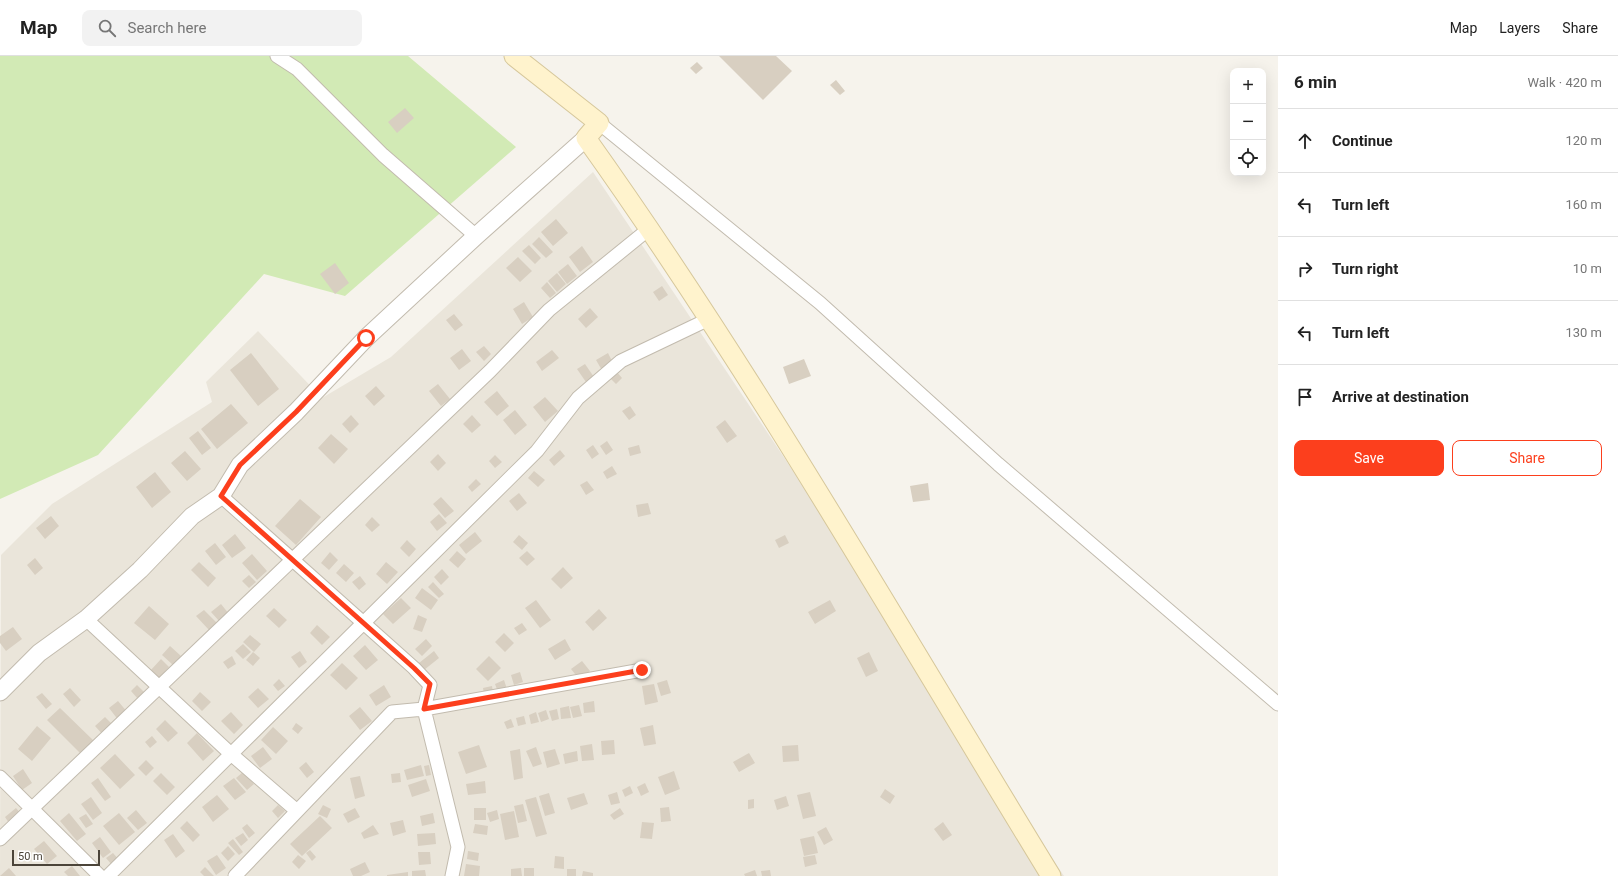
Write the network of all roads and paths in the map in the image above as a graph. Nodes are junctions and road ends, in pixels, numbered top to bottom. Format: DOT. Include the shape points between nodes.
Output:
graph roads {
  1 [pos="277,56"];
  2 [pos="514,56"];
  3 [pos="599,123"];
  4 [pos="586,138"];
  5 [pos="650,228"];
  6 [pos="476,236"];
  7 [pos="709,319"];
  8 [pos="221,496"];
  9 [pos="292,560"];
  10 [pos="86,619"];
  11 [pos="364,623"];
  12 [pos="642,670"];
  13 [pos="159,687"];
  14 [pos="0,692"];
  15 [pos="1278,704"];
  16 [pos="424,709"];
  17 [pos="231,754"];
  18 [pos="0,777"];
  19 [pos="33,807"];
  20 [pos="297,811"];
  21 [pos="0,839"];
  22 [pos="100,876"];
  23 [pos="108,876"];
  24 [pos="235,876"];
  25 [pos="452,876"];
  26 [pos="1051,876"];
  1 -- 6 [label="street" via="297,70 383,154"];
  2 -- 3 [label="main road"];
  3 -- 4 [label="main road"];
  3 -- 15 [label="street" via="820,303 998,464"];
  4 -- 5 [label="main road"];
  4 -- 6 [label="street"];
  5 -- 7 [label="main road"];
  5 -- 9 [label="street" via="549,310 490,371"];
  6 -- 8 [label="street" via="366,338 296,412 240,465"];
  7 -- 11 [label="street" via="621,361 578,398 537,451"];
  7 -- 26 [label="main road" via="847,536"];
  8 -- 9 [label="street"];
  8 -- 10 [label="street" via="192,516 140,570"];
  9 -- 11 [label="street"];
  9 -- 13 [label="street"];
  10 -- 13 [label="street"];
  10 -- 14 [label="street" via="39,653"];
  11 -- 16 [label="street" via="430,684"];
  11 -- 17 [label="street"];
  12 -- 16 [label="street"];
  13 -- 17 [label="street"];
  13 -- 19 [label="street"];
  16 -- 20 [label="street" via="392,712"];
  16 -- 25 [label="street" via="458,847"];
  17 -- 20 [label="street"];
  17 -- 23 [label="street"];
  18 -- 19 [label="street"];
  19 -- 21 [label="street"];
  19 -- 22 [label="street"];
  20 -- 24 [label="street"];
}
